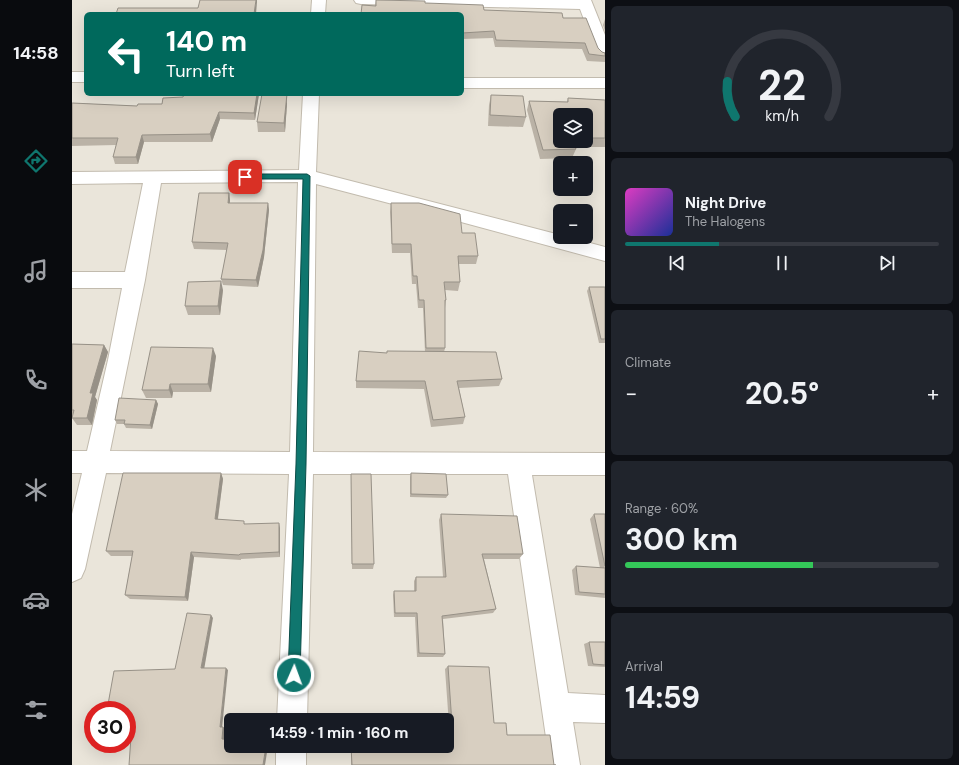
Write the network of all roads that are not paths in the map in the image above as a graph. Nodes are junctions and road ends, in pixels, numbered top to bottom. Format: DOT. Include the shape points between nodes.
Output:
graph roads {
  1 [pos="319,0"];
  2 [pos="361,0"];
  3 [pos="585,2"];
  4 [pos="318,12"];
  5 [pos="605,54"];
  6 [pos="72,77"];
  7 [pos="84,78"];
  8 [pos="464,83"];
  9 [pos="605,83"];
  10 [pos="311,96"];
  11 [pos="307,176"];
  12 [pos="153,177"];
  13 [pos="72,178"];
  14 [pos="605,254"];
  15 [pos="72,280"];
  16 [pos="135,280"];
  17 [pos="72,462"];
  18 [pos="96,463"];
  19 [pos="301,464"];
  20 [pos="518,464"];
  21 [pos="605,464"];
  22 [pos="72,569"];
  23 [pos="556,708"];
  24 [pos="605,709"];
  25 [pos="292,713"];
  26 [pos="292,753"];
  27 [pos="291,765"];
  28 [pos="565,765"];
  1 -- 4 [label="street"];
  2 -- 3 [label="street"];
  3 -- 5 [label="street"];
  6 -- 7 [label="street"];
  8 -- 9 [label="street"];
  10 -- 11 [label="street"];
  11 -- 12 [label="street"];
  11 -- 14 [label="street"];
  11 -- 19 [label="street"];
  12 -- 13 [label="street"];
  12 -- 16 [label="street"];
  15 -- 16 [label="street"];
  16 -- 18 [label="street"];
  17 -- 18 [label="street"];
  18 -- 19 [label="street"];
  18 -- 22 [label="street"];
  19 -- 20 [label="street"];
  19 -- 25 [label="street"];
  20 -- 21 [label="street"];
  20 -- 23 [label="street"];
  23 -- 24 [label="street"];
  23 -- 28 [label="street"];
  26 -- 27 [label="street"];
}
